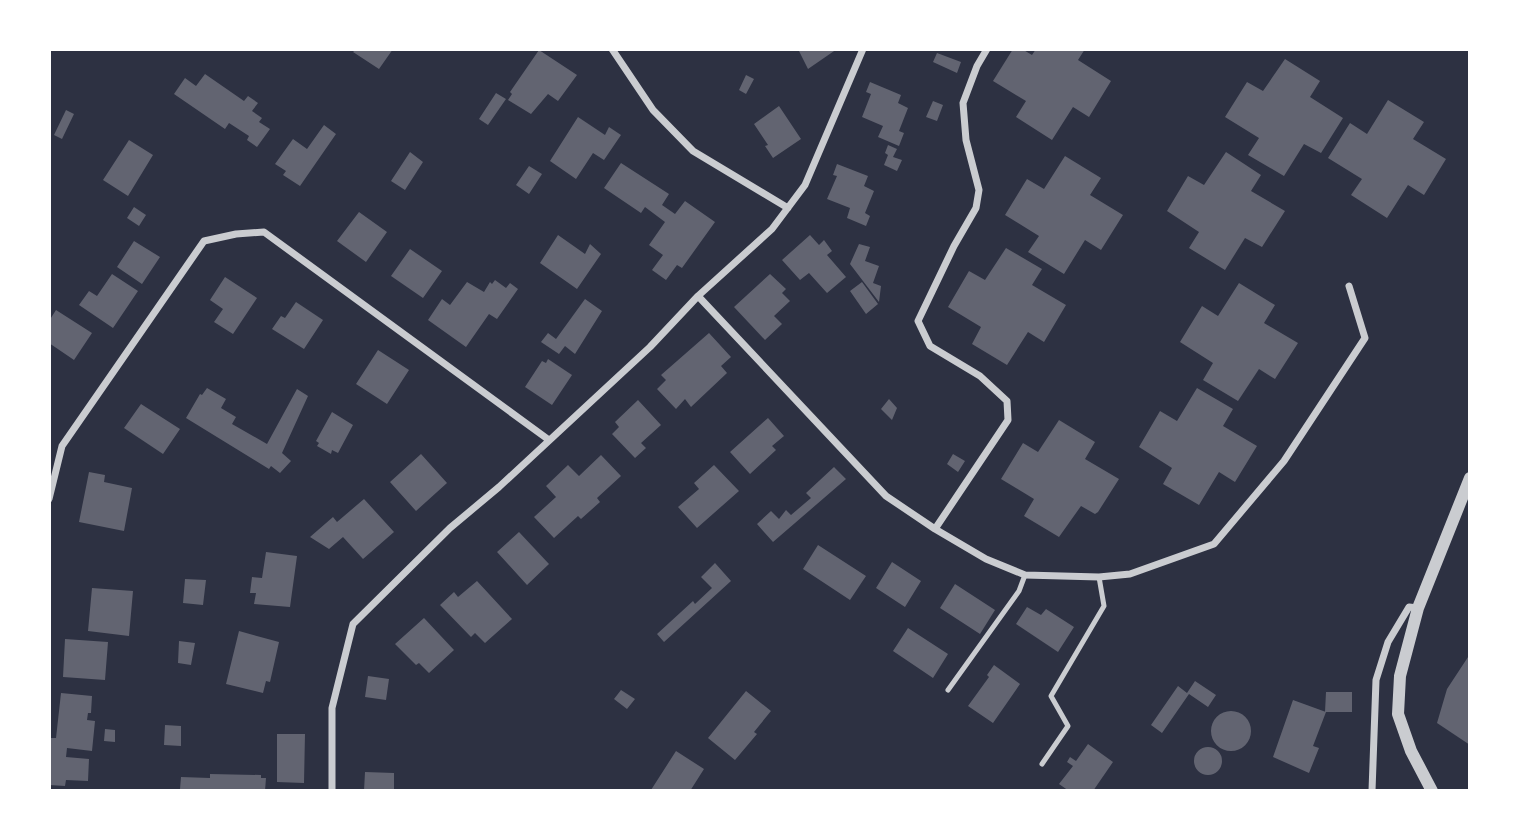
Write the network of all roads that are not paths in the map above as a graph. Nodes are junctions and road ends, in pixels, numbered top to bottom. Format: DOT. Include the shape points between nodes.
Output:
graph roads {
  1 [pos="612,49"];
  2 [pos="863,49"];
  3 [pos="987,49"];
  4 [pos="788,208"];
  5 [pos="1349,286"];
  6 [pos="698,296"];
  7 [pos="549,440"];
  8 [pos="1470,478"];
  9 [pos="49,499"];
  10 [pos="935,529"];
  11 [pos="1025,575"];
  12 [pos="1099,577"];
  13 [pos="1418,608"];
  14 [pos="948,690"];
  15 [pos="1042,764"];
  16 [pos="332,791"];
  17 [pos="1373,791"];
  18 [pos="1432,791"];
  1 -- 4 [label="street" via="653,110 692,151"];
  2 -- 4 [label="street" via="804,185"];
  3 -- 10 [label="street" via="963,103 966,140 979,190 975,208 918,320 930,346 980,376 1007,401 1008,420"];
  4 -- 6 [label="street" via="772,229"];
  5 -- 12 [label="street" via="1365,338 1284,461 1214,544 1130,574"];
  6 -- 7 [label="street"];
  6 -- 10 [label="street" via="886,496"];
  7 -- 9 [label="street" via="264,232 236,234 204,242 62,446"];
  7 -- 16 [label="street" via="450,528 353,624 332,708"];
  8 -- 13 [label="street"];
  10 -- 11 [label="street" via="986,559"];
  11 -- 12 [label="street"];
  11 -- 14 [label="lane" via="1019,591"];
  12 -- 15 [label="lane" via="1104,606 1051,696 1068,726"];
  13 -- 17 [label="street" via="1409,607 1394,631 1376,680"];
  13 -- 18 [label="street" via="1400,676 1398,714"];
}
